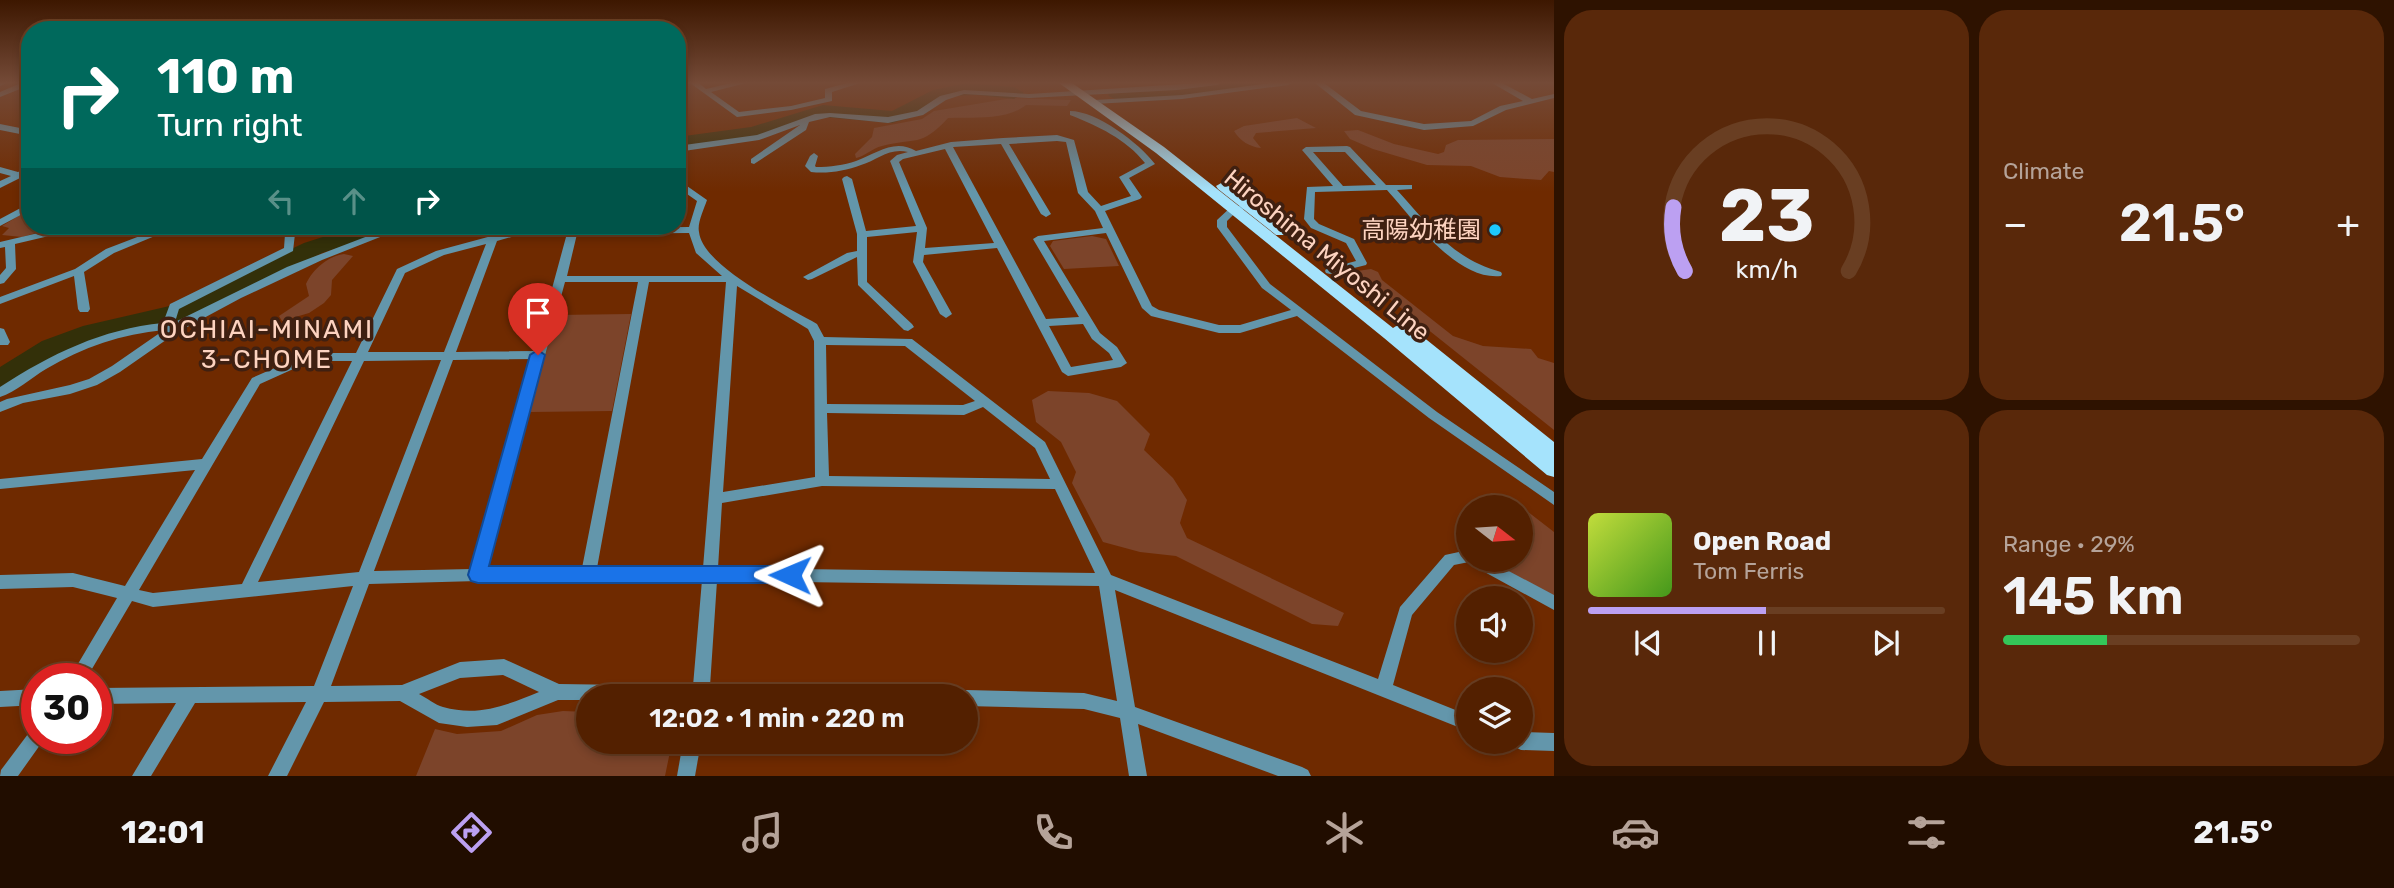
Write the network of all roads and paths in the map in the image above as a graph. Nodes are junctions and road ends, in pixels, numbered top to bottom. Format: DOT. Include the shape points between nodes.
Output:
graph roads {
  1 [pos="793,119"];
  2 [pos="800,119"];
  3 [pos="854,119"];
  4 [pos="892,119"];
  5 [pos="1090,119"];
  6 [pos="1122,119"];
  7 [pos="1123,119"];
  8 [pos="1387,119"];
  9 [pos="1481,119"];
  10 [pos="0,127"];
  11 [pos="21,131"];
  12 [pos="1003,142"];
  13 [pos="948,146"];
  14 [pos="686,148"];
  15 [pos="1160,150"];
  16 [pos="915,153"];
  17 [pos="1143,153"];
  18 [pos="814,156"];
  19 [pos="754,161"];
  20 [pos="0,170"];
  21 [pos="21,175"];
  22 [pos="21,178"];
  23 [pos="847,179"];
  24 [pos="0,186"];
  25 [pos="1409,187"];
  26 [pos="686,188"];
  27 [pos="1340,188"];
  28 [pos="1387,188"];
  29 [pos="1241,208"];
  30 [pos="1099,210"];
  31 [pos="21,211"];
  32 [pos="1046,215"];
  33 [pos="0,223"];
  34 [pos="922,228"];
  35 [pos="686,230"];
  36 [pos="693,230"];
  37 [pos="1109,230"];
  38 [pos="862,234"];
  39 [pos="42,235"];
  40 [pos="151,235"];
  41 [pos="290,235"];
  42 [pos="376,235"];
  43 [pos="504,235"];
  44 [pos="572,235"];
  45 [pos="493,238"];
  46 [pos="5,244"];
  47 [pos="1002,246"];
  48 [pos="919,252"];
  49 [pos="862,253"];
  50 [pos="79,271"];
  51 [pos="1330,271"];
  52 [pos="1497,274"];
  53 [pos="808,277"];
  54 [pos="561,279"];
  55 [pos="644,279"];
  56 [pos="732,279"];
  57 [pos="0,281"];
  58 [pos="0,300"];
  59 [pos="84,309"];
  60 [pos="1298,312"];
  61 [pos="946,314"];
  62 [pos="173,320"];
  63 [pos="1087,320"];
  64 [pos="1042,323"];
  65 [pos="908,327"];
  66 [pos="820,341"];
  67 [pos="538,355"];
  68 [pos="360,356"];
  69 [pos="449,356"];
  70 [pos="0,393"];
  71 [pos="983,402"];
  72 [pos="0,407"];
  73 [pos="822,408"];
  74 [pos="1554,452"];
  75 [pos="205,464"];
  76 [pos="1554,470"];
  77 [pos="822,481"];
  78 [pos="0,484"];
  79 [pos="1059,484"];
  80 [pos="716,499"];
  81 [pos="1554,499"];
  82 [pos="1456,558"];
  83 [pos="1497,572"];
  84 [pos="589,573"];
  85 [pos="711,573"];
  86 [pos="478,575"];
  87 [pos="363,578"];
  88 [pos="1107,580"];
  89 [pos="0,582"];
  90 [pos="247,590"];
  91 [pos="130,594"];
  92 [pos="1554,603"];
  93 [pos="87,663"];
  94 [pos="703,684"];
  95 [pos="1383,691"];
  96 [pos="558,692"];
  97 [pos="576,692"];
  98 [pos="320,693"];
  99 [pos="402,693"];
  100 [pos="112,696"];
  101 [pos="190,696"];
  102 [pos="21,698"];
  103 [pos="978,698"];
  104 [pos="0,699"];
  105 [pos="1127,712"];
  106 [pos="1456,718"];
  107 [pos="1533,741"];
  108 [pos="1554,742"];
  109 [pos="24,754"];
  110 [pos="690,754"];
  111 [pos="7,776"];
  112 [pos="141,776"];
  113 [pos="277,776"];
  114 [pos="686,776"];
  115 [pos="1138,776"];
  116 [pos="1303,776"];
  1 -- 14 [label="street" via="759,137"];
  2 -- 19 [label="street" via="803,128"];
  3 -- 4 [label="street"];
  5 -- 17 [label="street"];
  6 -- 15 [label="main road, Hiroshima Miyoshi Line"];
  7 -- 29 [label="main road, Hiroshima Miyoshi Line"];
  8 -- 9 [label="street" via="1424,127"];
  10 -- 11 [label="street"];
  12 -- 13 [label="street"];
  12 -- 30 [label="street" via="1070,140 1083,193"];
  12 -- 32 [label="street"];
  13 -- 16 [label="street"];
  13 -- 47 [label="street"];
  15 -- 17 [label="street"];
  15 -- 29 [label="main road, Hiroshima Miyoshi Line"];
  16 -- 18 [label="street" via="889,148 869,159 825,171 810,166"];
  16 -- 34 [label="street" via="894,161"];
  17 -- 30 [label="street" via="1150,164 1124,177 1137,197"];
  20 -- 21 [label="street"];
  22 -- 24 [label="street"];
  23 -- 38 [label="street"];
  25 -- 28 [label="street"];
  26 -- 36 [label="street" via="702,200"];
  27 -- 28 [label="street"];
  27 -- 28 [label="street" via="1306,150 1347,149"];
  27 -- 51 [label="street" via="1310,189 1309,219 1350,241 1362,263"];
  28 -- 52 [label="street" via="1450,254 1478,271"];
  29 -- 51 [label="main road, Hiroshima Miyoshi Line"];
  29 -- 60 [label="street" via="1222,220 1223,227 1266,286"];
  29 -- 76 [label="main road, Hiroshima Miyoshi Line"];
  30 -- 37 [label="street"];
  31 -- 33 [label="street"];
  34 -- 38 [label="street"];
  34 -- 48 [label="street"];
  35 -- 36 [label="street"];
  36 -- 56 [label="street" via="701,251"];
  37 -- 60 [label="street" via="1148,308 1155,313 1219,329 1240,329"];
  37 -- 63 [label="street" via="1038,239"];
  38 -- 49 [label="street"];
  39 -- 46 [label="street"];
  40 -- 50 [label="street" via="110,251"];
  41 -- 62 [label="street" via="289,249 174,307"];
  42 -- 62 [label="street"];
  43 -- 45 [label="street"];
  44 -- 54 [label="street"];
  45 -- 68 [label="street" via="440,253 401,271"];
  45 -- 69 [label="street"];
  46 -- 57 [label="street" via="11,269"];
  47 -- 48 [label="street"];
  47 -- 64 [label="street"];
  48 -- 61 [label="street" via="918,262"];
  49 -- 53 [label="street"];
  49 -- 65 [label="street" via="862,283"];
  50 -- 58 [label="street"];
  50 -- 59 [label="street"];
  51 -- 74 [label="main road, Hiroshima Miyoshi Line"];
  54 -- 55 [label="street"];
  54 -- 67 [label="street"];
  55 -- 56 [label="street"];
  55 -- 84 [label="street"];
  56 -- 66 [label="street" via="813,327"];
  56 -- 80 [label="street"];
  60 -- 81 [label="street" via="1433,415"];
  62 -- 70 [label="street" via="84,343"];
  62 -- 72 [label="street" via="96,381"];
  63 -- 64 [label="street"];
  63 -- 64 [label="street" via="1121,363 1068,372"];
  66 -- 71 [label="street" via="908,342"];
  66 -- 73 [label="street"];
  67 -- 69 [label="street"];
  67 -- 86 [label="street"];
  68 -- 69 [label="street"];
  68 -- 75 [label="street" via="309,357 256,381"];
  68 -- 90 [label="street"];
  69 -- 87 [label="street"];
  71 -- 73 [label="street" via="964,410"];
  71 -- 79 [label="street" via="1040,445"];
  73 -- 77 [label="street"];
  75 -- 78 [label="street"];
  75 -- 91 [label="street"];
  77 -- 79 [label="street"];
  77 -- 80 [label="street"];
  79 -- 88 [label="street"];
  80 -- 85 [label="street"];
  82 -- 95 [label="street" via="1450,559 1405,612"];
  83 -- 92 [label="street"];
  84 -- 85 [label="street"];
  84 -- 86 [label="street"];
  85 -- 88 [label="street"];
  85 -- 94 [label="street"];
  86 -- 87 [label="street"];
  87 -- 90 [label="street"];
  87 -- 98 [label="street"];
  88 -- 95 [label="street"];
  88 -- 105 [label="street"];
  89 -- 91 [label="street" via="73,580"];
  90 -- 91 [label="street" via="153,600"];
  91 -- 93 [label="street"];
  95 -- 106 [label="street"];
  96 -- 97 [label="street"];
  96 -- 99 [label="street" via="504,667 460,670"];
  96 -- 99 [label="street" via="497,717 467,719 439,715"];
  98 -- 99 [label="street"];
  98 -- 101 [label="street"];
  98 -- 113 [label="street"];
  100 -- 101 [label="street"];
  101 -- 112 [label="street"];
  102 -- 104 [label="street"];
  103 -- 105 [label="street" via="1084,701"];
  105 -- 115 [label="street"];
  105 -- 116 [label="street"];
  107 -- 108 [label="street"];
  109 -- 111 [label="street"];
  110 -- 114 [label="street"];
}
